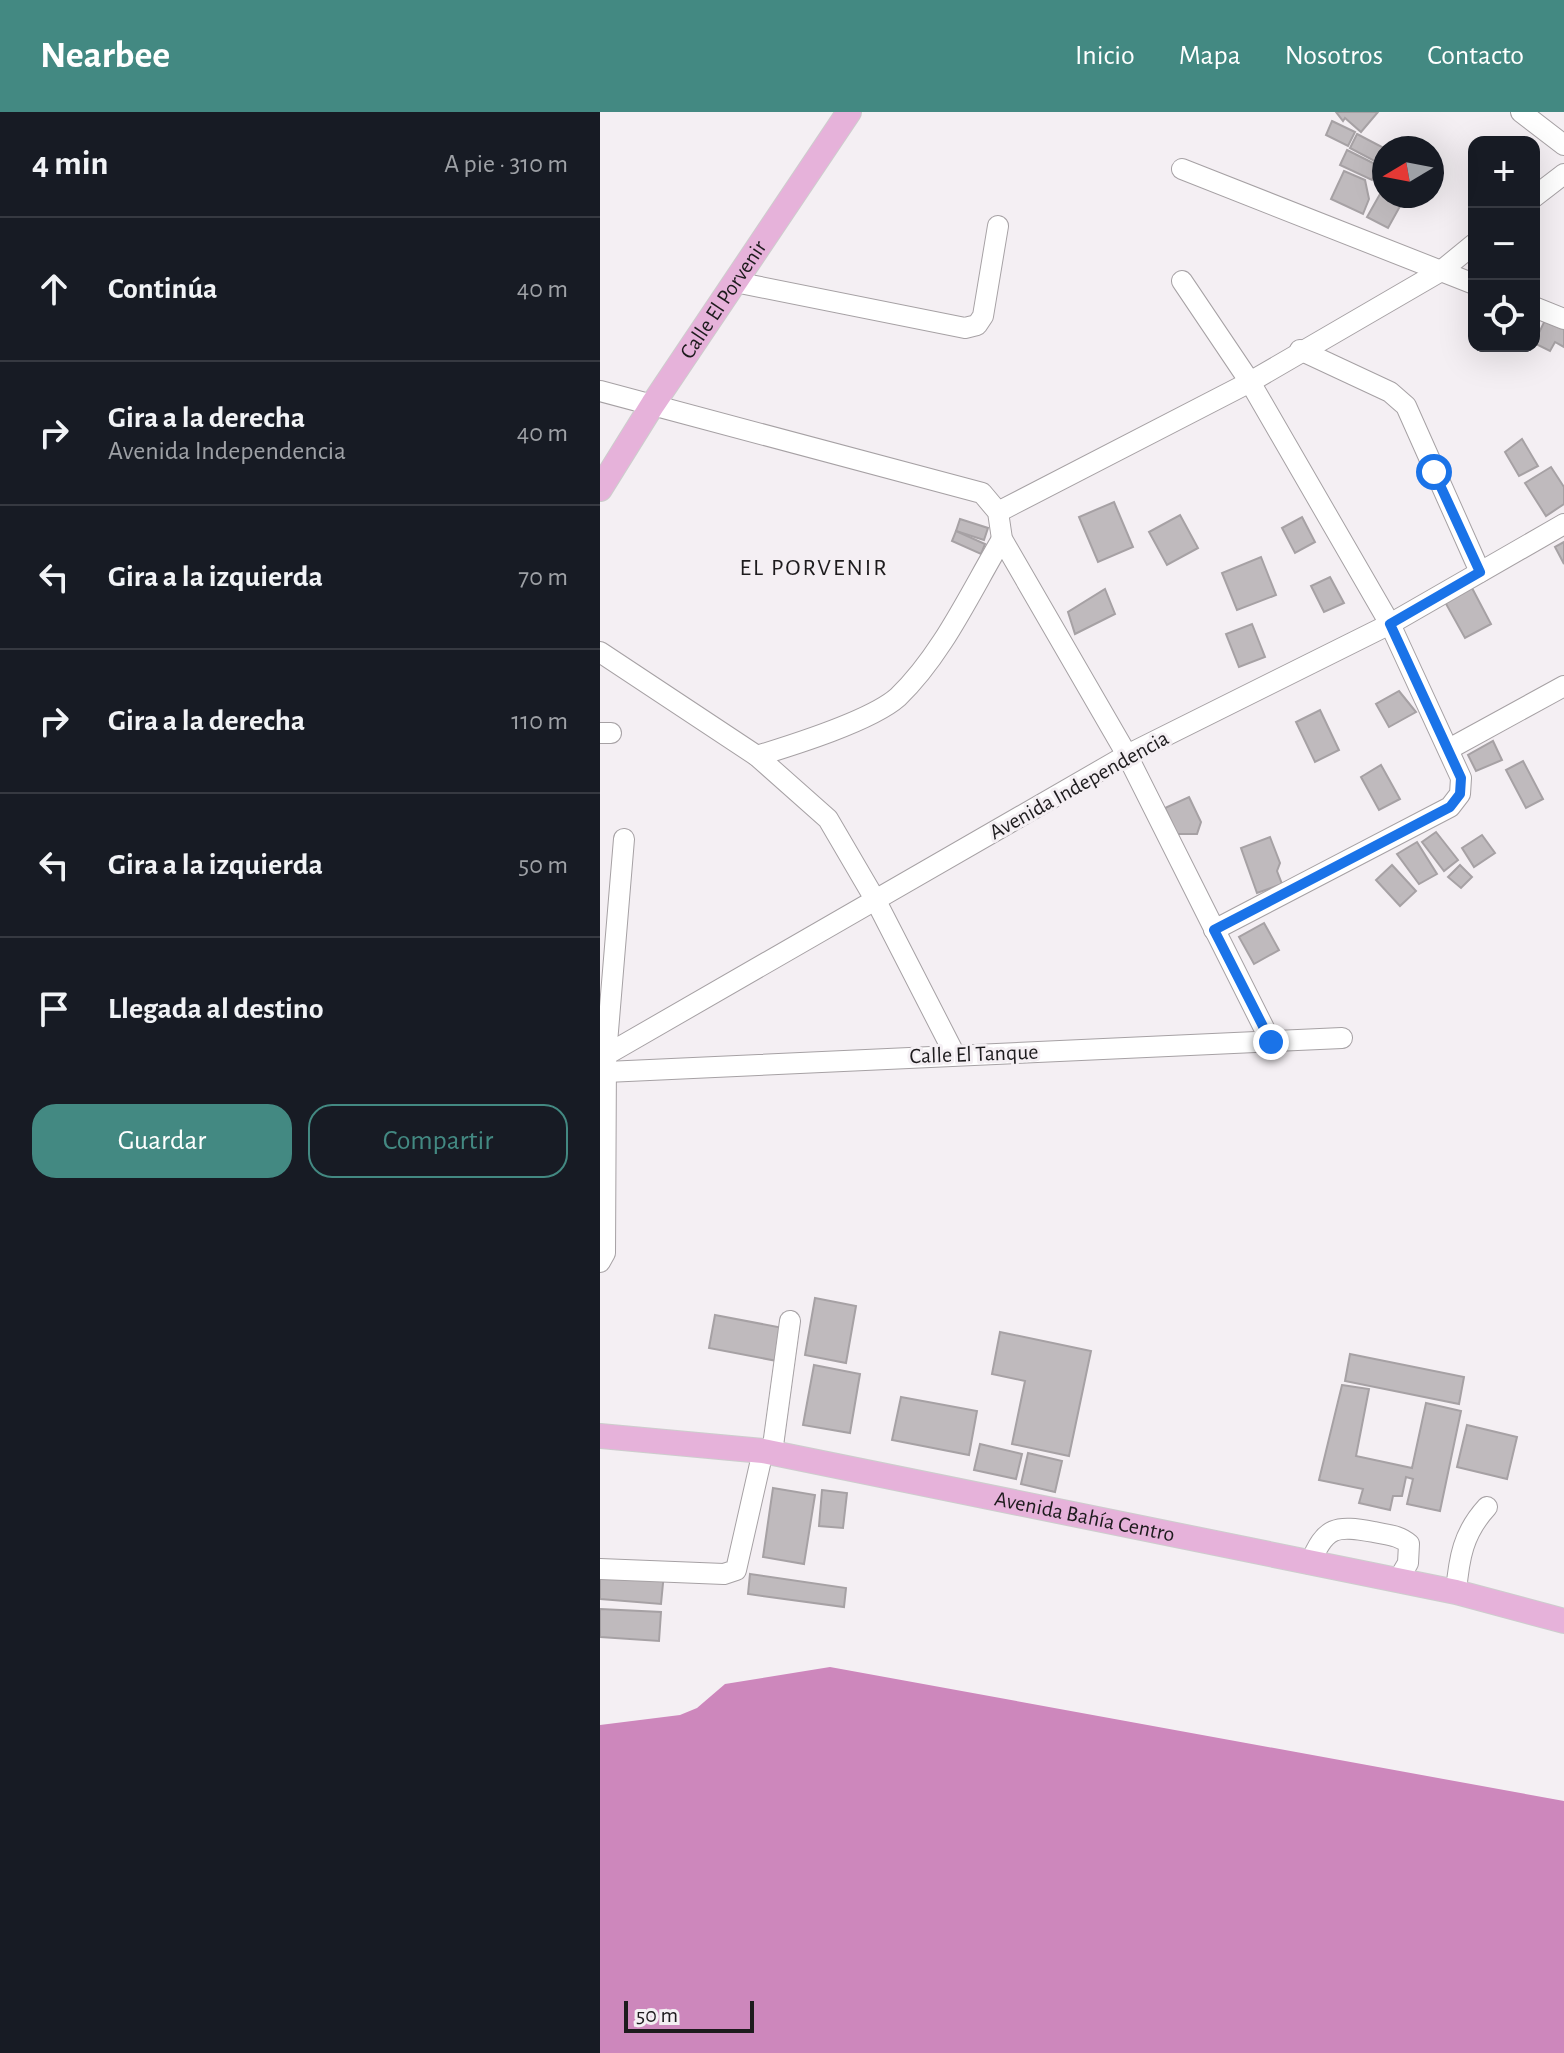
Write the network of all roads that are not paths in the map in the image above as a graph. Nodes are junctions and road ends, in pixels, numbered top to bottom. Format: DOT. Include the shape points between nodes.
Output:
graph roads {
  1 [pos="849,112"];
  2 [pos="1521,112"];
  3 [pos="1564,145"];
  4 [pos="1182,169"];
  5 [pos="1564,174"];
  6 [pos="1540,192"];
  7 [pos="998,226"];
  8 [pos="1468,249"];
  9 [pos="1441,271"];
  10 [pos="1182,281"];
  11 [pos="735,282"];
  12 [pos="1468,282"];
  13 [pos="1540,309"];
  14 [pos="1564,319"];
  15 [pos="1300,350"];
  16 [pos="1250,382"];
  17 [pos="600,391"];
  18 [pos="653,404"];
  19 [pos="600,489"];
  20 [pos="998,512"];
  21 [pos="1564,524"];
  22 [pos="1002,539"];
  23 [pos="1480,572"];
  24 [pos="1390,624"];
  25 [pos="600,652"];
  26 [pos="1564,686"];
  27 [pos="1449,749"];
  28 [pos="1127,755"];
  29 [pos="757,756"];
  30 [pos="624,839"];
  31 [pos="876,901"];
  32 [pos="609,918"];
  33 [pos="1214,930"];
  34 [pos="1342,1038"];
  35 [pos="1271,1042"];
  36 [pos="955,1055"];
  37 [pos="604,1061"];
  38 [pos="600,1262"];
  39 [pos="790,1321"];
  40 [pos="600,1436"];
  41 [pos="768,1452"];
  42 [pos="1487,1507"];
  43 [pos="1310,1564"];
  44 [pos="600,1569"];
  45 [pos="1398,1580"];
  46 [pos="1456,1592"];
  47 [pos="1564,1621"];
  1 -- 11 [label="main road, Calle El Porvenir"];
  2 -- 3 [label="street"];
  4 -- 9 [label="street"];
  5 -- 6 [label="street"];
  7 -- 11 [label="street" via="983,316 977,325 965,328"];
  8 -- 9 [label="street"];
  9 -- 12 [label="street"];
  9 -- 15 [label="street"];
  10 -- 16 [label="street"];
  11 -- 18 [label="main road, Calle El Porvenir"];
  13 -- 14 [label="street"];
  15 -- 16 [label="street"];
  15 -- 23 [label="street" via="1390,392 1406,406"];
  16 -- 20 [label="street"];
  16 -- 24 [label="street"];
  17 -- 18 [label="street"];
  18 -- 19 [label="main road, Calle El Porvenir"];
  18 -- 20 [label="street" via="953,483 982,493"];
  20 -- 22 [label="street"];
  21 -- 23 [label="street, Avenida Independencia"];
  22 -- 28 [label="street"];
  22 -- 29 [label="street" via="929,657 896,698 820,736"];
  23 -- 24 [label="street, Avenida Independencia"];
  24 -- 27 [label="street"];
  24 -- 28 [label="street, Avenida Independencia"];
  25 -- 29 [label="street"];
  26 -- 27 [label="street"];
  27 -- 33 [label="street" via="1461,778 1460,794 1450,807"];
  28 -- 31 [label="street, Avenida Independencia"];
  28 -- 33 [label="street"];
  29 -- 31 [label="street" via="828,819"];
  30 -- 32 [label="street"];
  31 -- 36 [label="street"];
  31 -- 37 [label="street, Avenida Independencia"];
  32 -- 37 [label="street"];
  33 -- 35 [label="street"];
  34 -- 35 [label="street, Calle El Tanque"];
  35 -- 36 [label="street, Calle El Tanque"];
  36 -- 37 [label="street, Calle El Tanque"];
  37 -- 38 [label="street" via="605,1253"];
  39 -- 41 [label="street"];
  40 -- 41 [label="main road, Avenida Bahía Centro"];
  41 -- 43 [label="main road, Avenida Bahía Centro"];
  41 -- 44 [label="street" via="736,1570 724,1574"];
  42 -- 46 [label="street" via="1463,1542"];
  43 -- 45 [label="main road, Avenida Bahía Centro"];
  43 -- 45 [label="street" via="1318,1544 1344,1526 1409,1544 1408,1563"];
  45 -- 46 [label="main road, Avenida Bahía Centro"];
  46 -- 47 [label="main road, Avenida Bahía Centro"];
}
